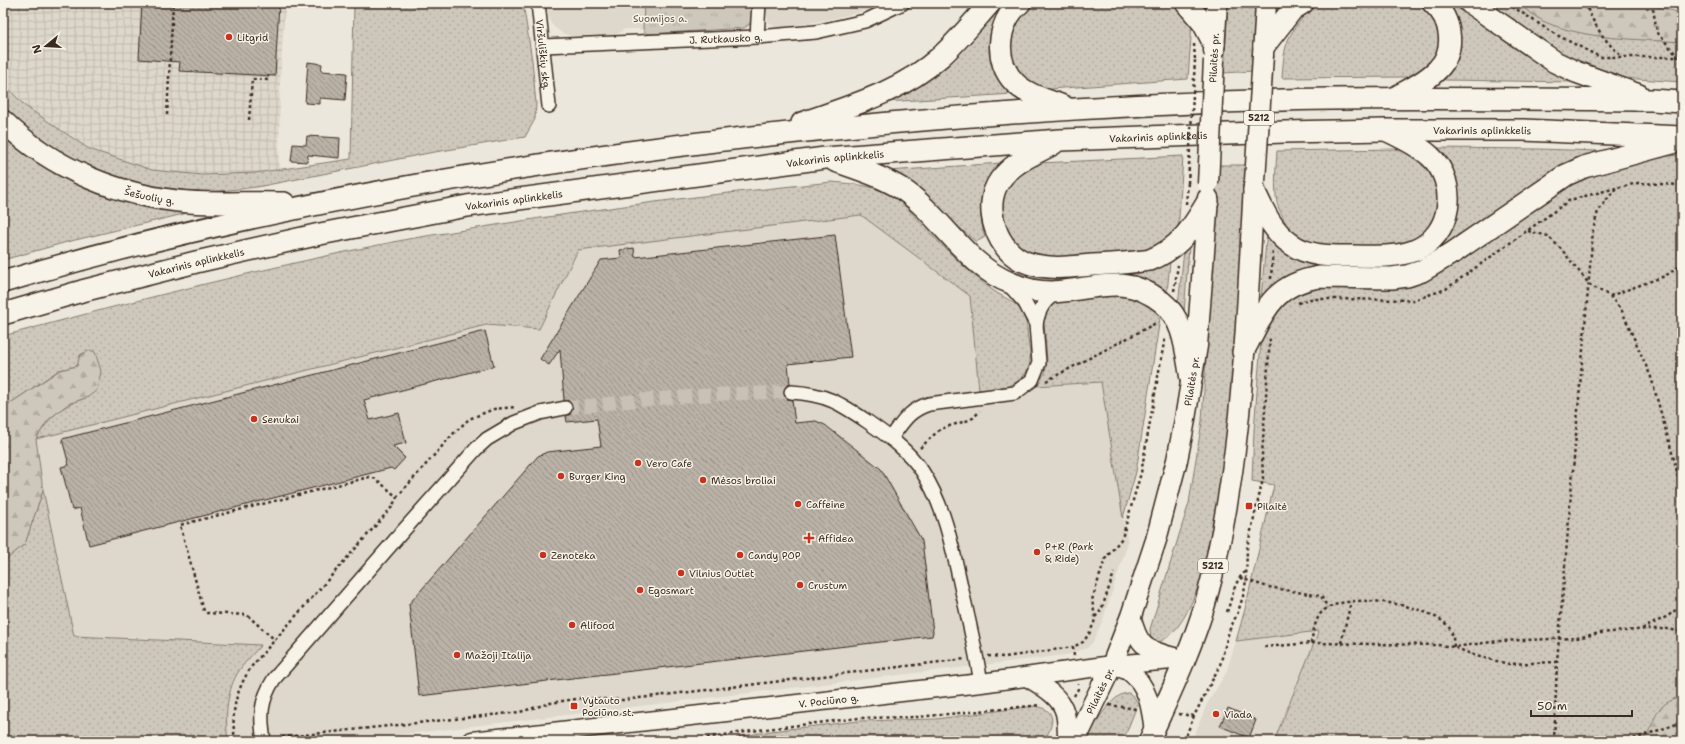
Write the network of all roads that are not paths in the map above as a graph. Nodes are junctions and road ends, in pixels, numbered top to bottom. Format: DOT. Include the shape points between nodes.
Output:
graph roads {
  1 [pos="538,3"];
  2 [pos="760,3"];
  3 [pos="903,3"];
  4 [pos="990,3"];
  5 [pos="1020,3"];
  6 [pos="1186,3"];
  7 [pos="1217,3"];
  8 [pos="1266,3"];
  9 [pos="1303,3"];
  10 [pos="1433,3"];
  11 [pos="1470,3"];
  12 [pos="757,37"];
  13 [pos="543,46"];
  14 [pos="1264,50"];
  15 [pos="1208,54"];
  16 [pos="1393,98"];
  17 [pos="1652,100"];
  18 [pos="1682,102"];
  19 [pos="549,106"];
  20 [pos="1071,109"];
  21 [pos="3,121"];
  22 [pos="1386,130"];
  23 [pos="776,133"];
  24 [pos="1682,137"];
  25 [pos="1060,140"];
  26 [pos="1682,140"];
  27 [pos="825,158"];
  28 [pos="1254,185"];
  29 [pos="1208,192"];
  30 [pos="316,203"];
  31 [pos="3,282"];
  32 [pos="1006,282"];
  33 [pos="1060,291"];
  34 [pos="3,314"];
  35 [pos="1036,324"];
  36 [pos="1243,352"];
  37 [pos="1191,379"];
  38 [pos="791,392"];
  39 [pos="565,408"];
  40 [pos="891,438"];
  41 [pos="1131,616"];
  42 [pos="1185,659"];
  43 [pos="1112,665"];
  44 [pos="1027,677"];
  45 [pos="981,683"];
  46 [pos="1157,712"];
  47 [pos="1152,736"];
  48 [pos="263,740"];
  49 [pos="472,741"];
  50 [pos="1067,741"];
  51 [pos="1075,741"];
  1 -- 13 [label="street, Viršuliškių skg."];
  2 -- 12 [label="street"];
  3 -- 12 [label="street, J. Rutkausko g." via="865,21 843,27"];
  4 -- 23 [label="highway" via="940,57 915,76 873,97"];
  5 -- 20 [label="highway" via="1009,16 1000,42 1006,69 1015,82 1028,92"];
  6 -- 15 [label="highway" via="1203,24"];
  7 -- 15 [label="main road, Pilaitės pr."];
  8 -- 14 [label="main road, 5212"];
  9 -- 14 [label="highway" via="1292,10"];
  10 -- 16 [label="highway" via="1442,13 1450,36 1445,58 1439,69 1430,77"];
  11 -- 17 [label="highway" via="1555,62"];
  12 -- 13 [label="street, J. Rutkausko g."];
  13 -- 19 [label="street, Viršuliškių skg."];
  14 -- 28 [label="main road, 5212, bridge"];
  15 -- 29 [label="main road, Pilaitės pr., bridge"];
  16 -- 17 [label="highway"];
  16 -- 20 [label="highway"];
  17 -- 18 [label="highway"];
  20 -- 23 [label="highway" via="922,119"];
  21 -- 30 [label="highway, Šešuolių g." via="36,150 62,166 127,190 190,202"];
  22 -- 24 [label="highway, Vakarinis aplinkkelis" via="1523,130"];
  22 -- 25 [label="highway, Vakarinis aplinkkelis"];
  22 -- 28 [label="highway" via="1430,156 1443,173 1448,185 1449,199 1444,223 1436,235 1415,251 1389,256 1336,256 1304,251 1281,236 1268,218"];
  23 -- 30 [label="highway" via="553,162"];
  25 -- 27 [label="highway, Vakarinis aplinkkelis"];
  25 -- 29 [label="highway" via="1020,161 1000,180 992,197 992,214 997,232 1013,255 1027,263 1060,267 1136,262 1163,255 1182,241 1197,220"];
  26 -- 36 [label="highway" via="1584,167 1566,175 1422,271 1392,278 1319,277 1293,284 1272,300"];
  27 -- 32 [label="highway" via="875,174 902,190 928,212 971,256"];
  27 -- 34 [label="highway, Vakarinis aplinkkelis" via="452,209 320,234 196,262"];
  28 -- 36 [label="main road, 5212"];
  29 -- 37 [label="main road, Pilaitės pr." via="1200,319"];
  30 -- 31 [label="highway" via="150,242"];
  32 -- 33 [label="highway" via="1036,291"];
  32 -- 35 [label="street" via="1025,303"];
  33 -- 35 [label="street" via="1042,304"];
  33 -- 37 [label="highway" via="1122,285 1137,287 1150,293 1164,316 1179,324"];
  35 -- 40 [label="street" via="1039,363 1032,380 1023,388 1015,393 920,407 911,412"];
  36 -- 42 [label="main road, 5212" via="1228,493 1204,605"];
  37 -- 41 [label="main road, Pilaitės pr." via="1177,460 1156,540"];
  38 -- 40 [label="street" via="811,393 831,399"];
  39 -- 48 [label="street" via="540,413 506,427 488,439 402,531 274,679 267,690 261,710"];
  40 -- 45 [label="street" via="922,471 936,496 952,547"];
  41 -- 42 [label="main road" via="1136,636 1144,645 1154,652"];
  41 -- 43 [label="main road, Pilaitės pr."];
  42 -- 43 [label="main road, V. Pociūno g."];
  42 -- 46 [label="main road, 5212"];
  43 -- 44 [label="main road, V. Pociūno g."];
  43 -- 46 [label="main road" via="1129,671 1141,682"];
  43 -- 51 [label="main road, Pilaitės pr."];
  44 -- 45 [label="main road, V. Pociūno g."];
  44 -- 50 [label="main road" via="1042,686 1062,705"];
  45 -- 49 [label="main road, V. Pociūno g."];
  46 -- 47 [label="main road, 5212"];
}
